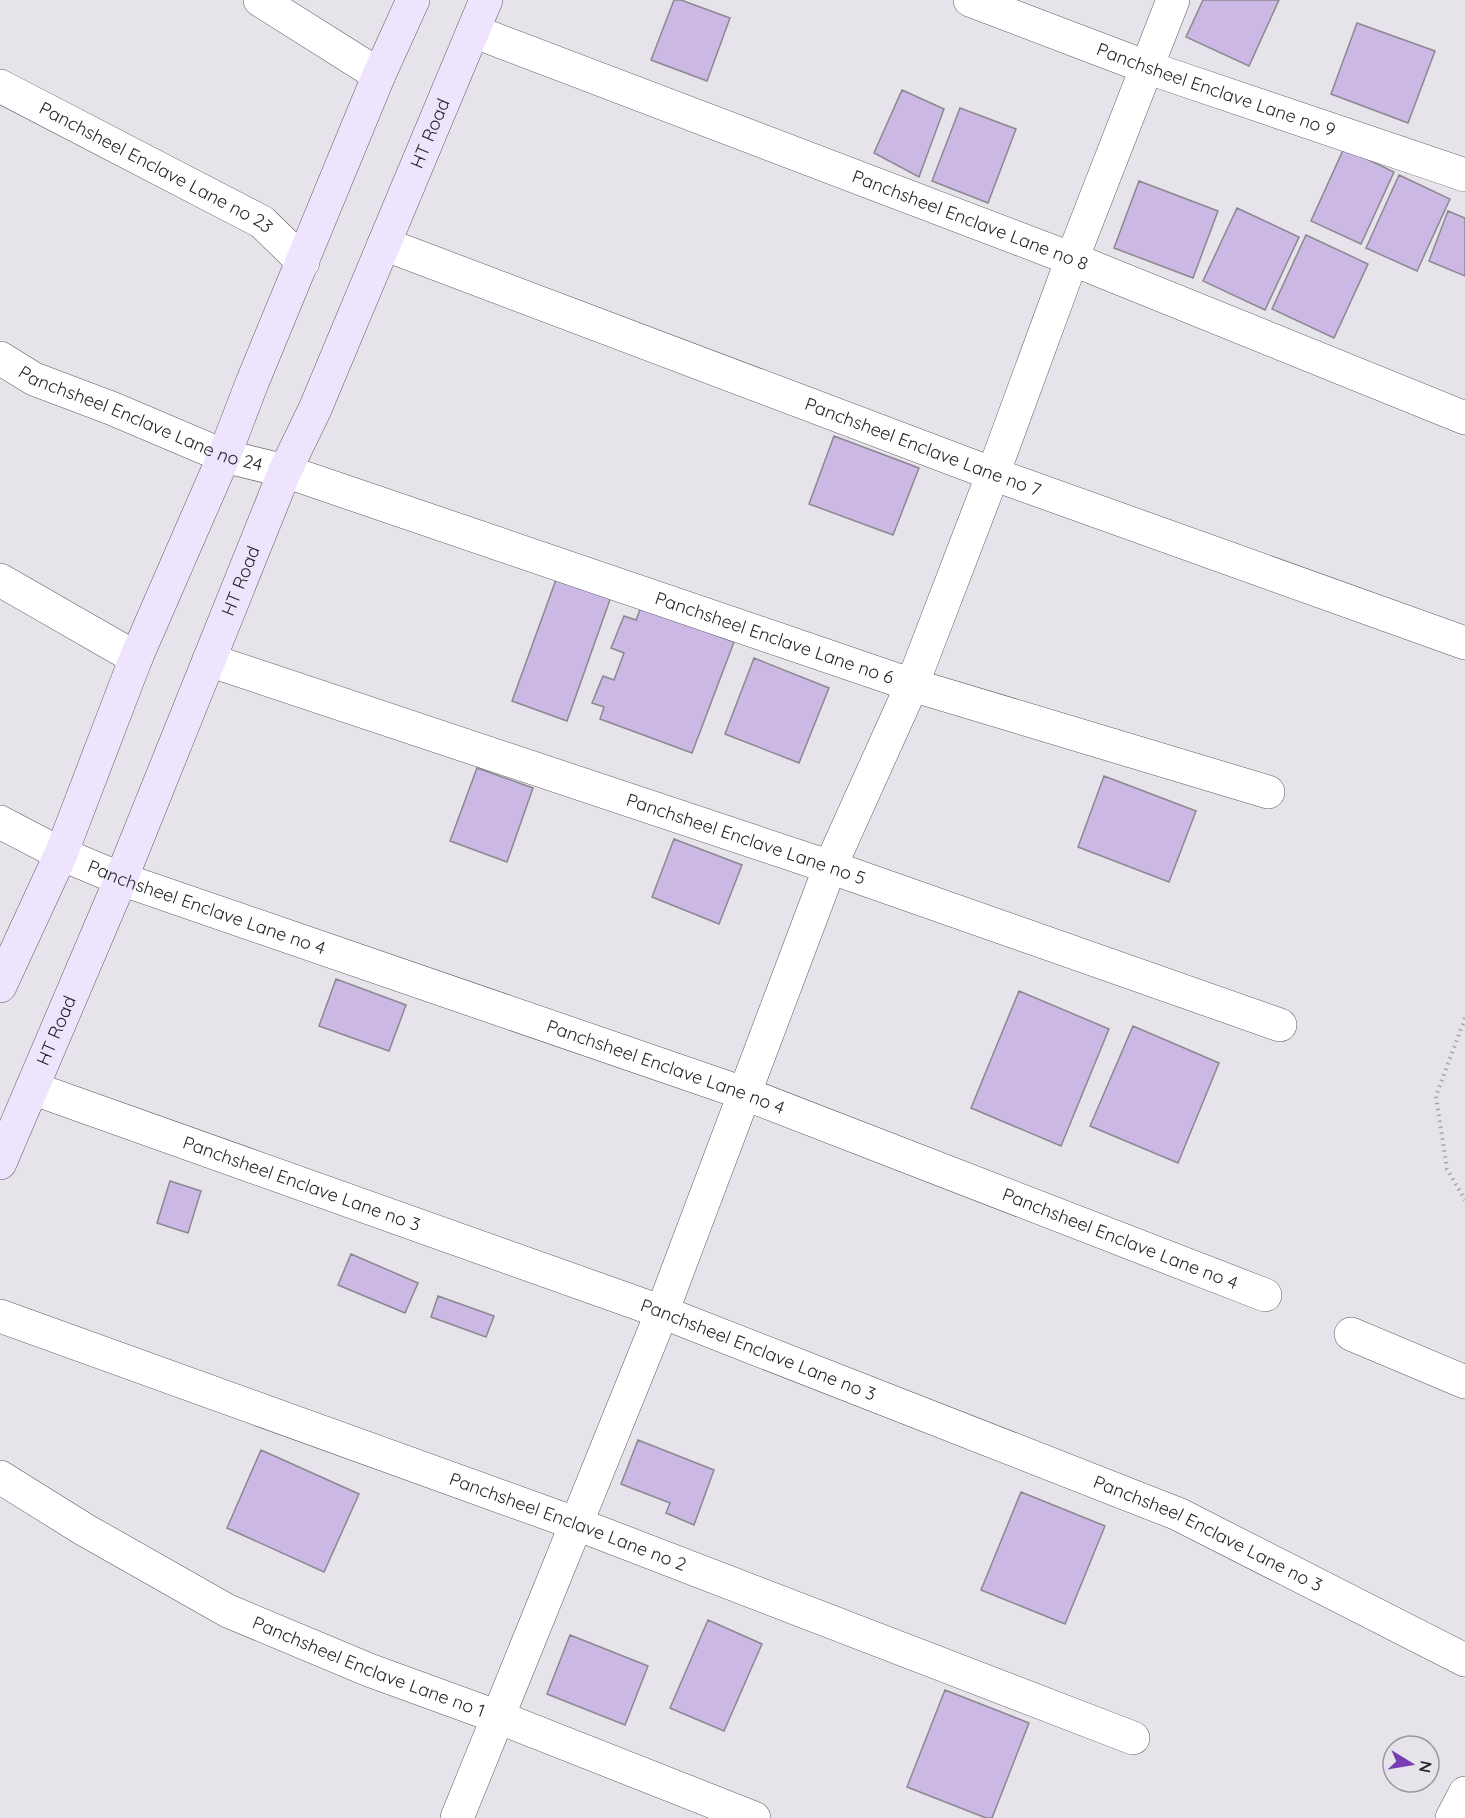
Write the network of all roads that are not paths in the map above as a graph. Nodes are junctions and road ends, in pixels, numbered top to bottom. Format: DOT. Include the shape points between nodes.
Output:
graph roads {
  1 [pos="261,0"];
  2 [pos="412,0"];
  3 [pos="486,0"];
  4 [pos="970,0"];
  5 [pos="1173,0"];
  6 [pos="473,31"];
  7 [pos="1146,67"];
  8 [pos="379,75"];
  9 [pos="0,86"];
  10 [pos="1465,175"];
  11 [pos="384,244"];
  12 [pos="1072,260"];
  13 [pos="303,262"];
  14 [pos="0,358"];
  15 [pos="1465,418"];
  16 [pos="224,456"];
  17 [pos="285,471"];
  18 [pos="993,474"];
  19 [pos="0,580"];
  20 [pos="1465,644"];
  21 [pos="136,658"];
  22 [pos="209,660"];
  23 [pos="912,685"];
  24 [pos="1268,792"];
  25 [pos="0,822"];
  26 [pos="61,854"];
  27 [pos="830,867"];
  28 [pos="121,879"];
  29 [pos="0,986"];
  30 [pos="1280,1025"];
  31 [pos="32,1088"];
  32 [pos="743,1093"];
  33 [pos="0,1163"];
  34 [pos="1265,1295"];
  35 [pos="662,1312"];
  36 [pos="0,1316"];
  37 [pos="1351,1334"];
  38 [pos="1465,1382"];
  39 [pos="0,1477"];
  40 [pos="577,1524"];
  41 [pos="1465,1660"];
  42 [pos="498,1717"];
  43 [pos="1132,1738"];
  44 [pos="1465,1792"];
  45 [pos="457,1818"];
  46 [pos="754,1818"];
  47 [pos="1452,1818"];
  1 -- 8 [label="street"];
  2 -- 8 [label="street"];
  3 -- 6 [label="street, HT Road"];
  4 -- 7 [label="street, Panchsheel Enclave Lane no 9"];
  5 -- 7 [label="street"];
  6 -- 11 [label="street, HT Road"];
  6 -- 12 [label="street, Panchsheel Enclave Lane no 8"];
  7 -- 10 [label="street, Panchsheel Enclave Lane no 9"];
  7 -- 12 [label="street"];
  8 -- 13 [label="street"];
  9 -- 13 [label="street, Panchsheel Enclave Lane no 23" via="262,222"];
  11 -- 17 [label="street, HT Road"];
  11 -- 18 [label="street, Panchsheel Enclave Lane no 7"];
  12 -- 15 [label="street, Panchsheel Enclave Lane no 8"];
  12 -- 18 [label="street"];
  13 -- 16 [label="street"];
  14 -- 16 [label="street, Panchsheel Enclave Lane no 24" via="34,379"];
  16 -- 17 [label="street, Panchsheel Enclave Lane no 24"];
  16 -- 21 [label="street"];
  17 -- 22 [label="street, HT Road"];
  17 -- 23 [label="street, Panchsheel Enclave Lane no 6"];
  18 -- 20 [label="street, Panchsheel Enclave Lane no 7"];
  18 -- 23 [label="street"];
  19 -- 21 [label="street"];
  21 -- 26 [label="street"];
  22 -- 27 [label="street, Panchsheel Enclave Lane no 5"];
  22 -- 28 [label="street, HT Road"];
  23 -- 24 [label="street, Panchsheel Enclave Lane no 6"];
  23 -- 27 [label="street"];
  25 -- 26 [label="street, Panchsheel Enclave Lane no 4"];
  26 -- 28 [label="street, Panchsheel Enclave Lane no 4"];
  26 -- 29 [label="street"];
  27 -- 30 [label="street, Panchsheel Enclave Lane no 5"];
  27 -- 32 [label="street"];
  28 -- 31 [label="street, HT Road"];
  28 -- 32 [label="street, Panchsheel Enclave Lane no 4"];
  31 -- 33 [label="street, HT Road"];
  31 -- 35 [label="street, Panchsheel Enclave Lane no 3"];
  32 -- 34 [label="street, Panchsheel Enclave Lane no 4"];
  32 -- 35 [label="street"];
  35 -- 40 [label="street"];
  35 -- 41 [label="street, Panchsheel Enclave Lane no 3" via="1178,1515"];
  36 -- 40 [label="street, Panchsheel Enclave Lane no 2"];
  37 -- 38 [label="street"];
  39 -- 42 [label="street, Panchsheel Enclave Lane no 1" via="228,1611 369,1670"];
  40 -- 42 [label="street"];
  40 -- 43 [label="street, Panchsheel Enclave Lane no 2"];
  42 -- 45 [label="street"];
  42 -- 46 [label="street, Panchsheel Enclave Lane no 1"];
  44 -- 47 [label="street"];
}
